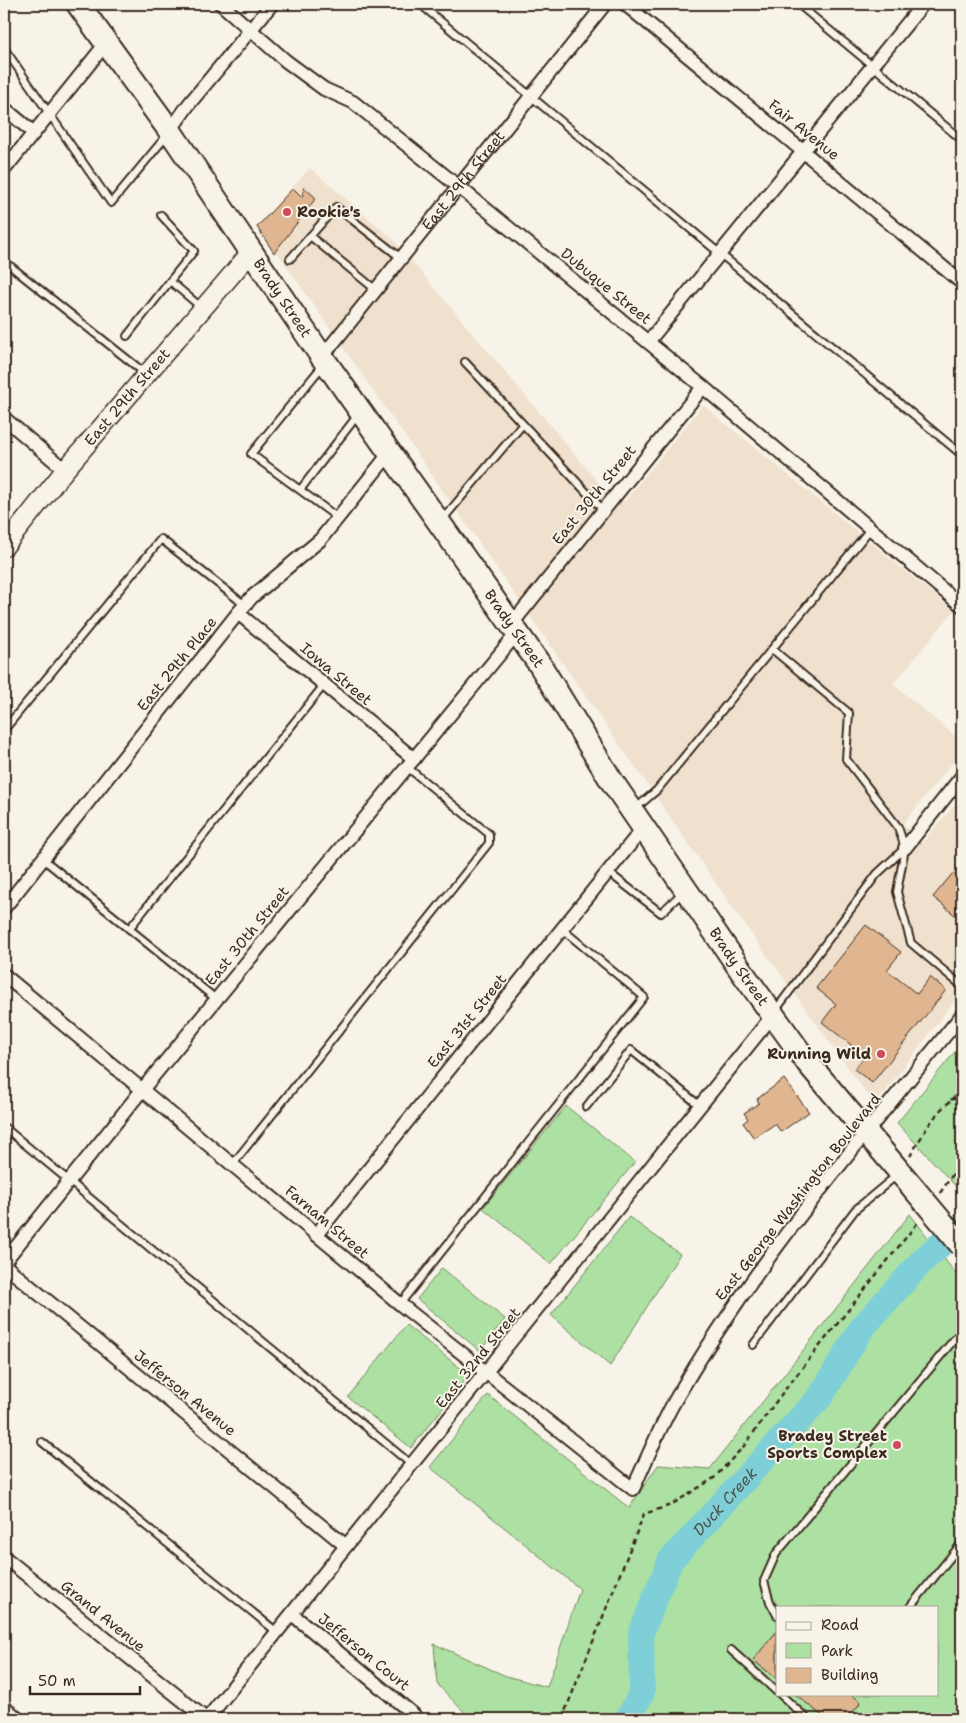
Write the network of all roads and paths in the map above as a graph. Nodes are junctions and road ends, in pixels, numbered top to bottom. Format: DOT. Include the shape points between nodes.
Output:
graph roads {
  1 [pos="78,4"];
  2 [pos="221,4"];
  3 [pos="272,4"];
  4 [pos="420,4"];
  5 [pos="605,4"];
  6 [pos="624,4"];
  7 [pos="798,4"];
  8 [pos="923,4"];
  9 [pos="250,30"];
  10 [pos="107,42"];
  11 [pos="4,48"];
  12 [pos="873,66"];
  13 [pos="531,96"];
  14 [pos="4,108"];
  15 [pos="49,114"];
  16 [pos="170,131"];
  17 [pos="34,133"];
  18 [pos="962,140"];
  19 [pos="804,151"];
  20 [pos="4,170"];
  21 [pos="459,187"];
  22 [pos="161,215"];
  23 [pos="310,236"];
  24 [pos="252,251"];
  25 [pos="721,253"];
  26 [pos="290,258"];
  27 [pos="401,258"];
  28 [pos="4,261"];
  29 [pos="170,282"];
  30 [pos="962,283"];
  31 [pos="376,290"];
  32 [pos="203,308"];
  33 [pos="127,336"];
  34 [pos="648,342"];
  35 [pos="324,360"];
  36 [pos="465,362"];
  37 [pos="147,375"];
  38 [pos="703,387"];
  39 [pos="360,412"];
  40 [pos="4,418"];
  41 [pos="523,424"];
  42 [pos="389,454"];
  43 [pos="962,455"];
  44 [pos="65,470"];
  45 [pos="300,490"];
  46 [pos="603,510"];
  47 [pos="338,518"];
  48 [pos="439,524"];
  49 [pos="871,528"];
  50 [pos="5,542"];
  51 [pos="962,606"];
  52 [pos="241,609"];
  53 [pos="514,629"];
  54 [pos="772,649"];
  55 [pos="324,685"];
  56 [pos="4,730"];
  57 [pos="410,763"];
  58 [pos="962,776"];
  59 [pos="638,819"];
  60 [pos="905,848"];
  61 [pos="43,858"];
  62 [pos="608,872"];
  63 [pos="686,889"];
  64 [pos="4,908"];
  65 [pos="129,929"];
  66 [pos="562,929"];
  67 [pos="4,975"];
  68 [pos="962,986"];
  69 [pos="216,999"];
  70 [pos="773,1015"];
  71 [pos="962,1015"];
  72 [pos="962,1089"];
  73 [pos="142,1090"];
  74 [pos="962,1099"];
  75 [pos="949,1101"];
  76 [pos="699,1105"];
  77 [pos="586,1107"];
  78 [pos="4,1127"];
  79 [pos="866,1133"];
  80 [pos="962,1161"];
  81 [pos="232,1165"];
  82 [pos="900,1173"];
  83 [pos="68,1181"];
  84 [pos="938,1196"];
  85 [pos="920,1218"];
  86 [pos="316,1235"];
  87 [pos="962,1246"];
  88 [pos="4,1264"];
  89 [pos="400,1304"];
  90 [pos="962,1330"];
  91 [pos="753,1345"];
  92 [pos="486,1374"];
  93 [pos="42,1442"];
  94 [pos="413,1466"];
  95 [pos="633,1489"];
  96 [pos="962,1543"];
  97 [pos="346,1546"];
  98 [pos="4,1557"];
  99 [pos="911,1606"];
  100 [pos="776,1613"];
  101 [pos="292,1614"];
  102 [pos="278,1632"];
  103 [pos="731,1650"];
  104 [pos="776,1691"];
  105 [pos="782,1696"];
  106 [pos="4,1703"];
  107 [pos="414,1715"];
  108 [pos="23,1719"];
  109 [pos="206,1719"];
  110 [pos="562,1719"];
  111 [pos="807,1719"];
  1 -- 10 [label="highway, Brady Street"];
  2 -- 9 [label="street, Dubuque Street"];
  3 -- 9 [label="street"];
  4 -- 13 [label="lane"];
  5 -- 13 [label="street, East 29th Street"];
  6 -- 19 [label="street, Fair Avenue"];
  7 -- 12 [label="lane"];
  8 -- 12 [label="street"];
  9 -- 16 [label="street"];
  9 -- 21 [label="street, Dubuque Street" via="324,88 353,102"];
  10 -- 15 [label="street"];
  10 -- 16 [label="highway, Brady Street"];
  11 -- 15 [label="lane"];
  12 -- 18 [label="lane"];
  12 -- 19 [label="street"];
  13 -- 21 [label="street, East 29th Street"];
  13 -- 25 [label="lane"];
  14 -- 17 [label="street"];
  15 -- 16 [label="lane" via="111,203"];
  15 -- 17 [label="street"];
  16 -- 24 [label="highway, Brady Street"];
  17 -- 20 [label="street"];
  19 -- 25 [label="street"];
  19 -- 30 [label="street, Fair Avenue"];
  21 -- 27 [label="street, East 29th Street"];
  21 -- 34 [label="street, Dubuque Street"];
  22 -- 29 [label="lane" via="194,251"];
  23 -- 26 [label="lane"];
  23 -- 27 [label="lane" via="336,207"];
  23 -- 31 [label="lane"];
  24 -- 32 [label="street, East 29th Street"];
  24 -- 35 [label="highway, Brady Street"];
  25 -- 34 [label="street"];
  25 -- 43 [label="lane"];
  27 -- 31 [label="street, East 29th Street"];
  28 -- 37 [label="lane"];
  29 -- 32 [label="lane"];
  29 -- 33 [label="lane"];
  31 -- 35 [label="street, East 29th Street"];
  32 -- 37 [label="street, East 29th Street"];
  34 -- 38 [label="street, Dubuque Street"];
  35 -- 39 [label="highway, Brady Street"];
  35 -- 45 [label="lane" via="251,454"];
  36 -- 41 [label="lane"];
  37 -- 44 [label="street, East 29th Street"];
  38 -- 46 [label="street, East 30th Street"];
  38 -- 49 [label="street, Dubuque Street"];
  39 -- 42 [label="highway, Brady Street"];
  39 -- 45 [label="lane"];
  40 -- 44 [label="street"];
  41 -- 46 [label="lane"];
  41 -- 48 [label="lane"];
  42 -- 47 [label="street, East 29th Place"];
  42 -- 48 [label="highway, Brady Street"];
  44 -- 50 [label="street, East 29th Street"];
  45 -- 47 [label="lane"];
  46 -- 53 [label="street, East 30th Street"];
  47 -- 52 [label="street, East 29th Place" via="320,540"];
  48 -- 53 [label="highway, Brady Street"];
  49 -- 51 [label="street, Dubuque Street"];
  49 -- 54 [label="lane"];
  52 -- 55 [label="street, Iowa Street"];
  52 -- 56 [label="lane" via="161,539"];
  52 -- 61 [label="street, East 29th Place"];
  53 -- 57 [label="street, East 30th Street"];
  53 -- 59 [label="highway, Brady Street"];
  54 -- 59 [label="lane"];
  54 -- 60 [label="lane" via="849,713 846,759 898,827"];
  55 -- 57 [label="street, Iowa Street"];
  55 -- 65 [label="lane"];
  57 -- 69 [label="street, East 30th Street"];
  57 -- 81 [label="lane" via="489,834 489,843"];
  58 -- 60 [label="street"];
  59 -- 62 [label="street, East 31st Street"];
  59 -- 63 [label="highway, Brady Street"];
  60 -- 68 [label="lane" via="897,892 910,943"];
  60 -- 70 [label="lane" via="877,874"];
  61 -- 64 [label="street, East 29th Place"];
  61 -- 65 [label="lane"];
  62 -- 63 [label="lane" via="661,913"];
  62 -- 66 [label="street, East 31st Street"];
  63 -- 70 [label="highway, Brady Street"];
  65 -- 69 [label="lane"];
  66 -- 86 [label="street, East 31st Street"];
  66 -- 89 [label="lane" via="644,997"];
  67 -- 73 [label="street, Farnam Street"];
  69 -- 73 [label="street, East 30th Street"];
  70 -- 76 [label="street, East 32nd Street"];
  70 -- 79 [label="highway, Brady Street"];
  71 -- 79 [label="street, East George Washington Boulevard"];
  72 -- 75 [label="path"];
  73 -- 81 [label="street, Farnam Street"];
  73 -- 83 [label="street, East 30th Street"];
  74 -- 75 [label="path"];
  75 -- 82 [label="path" via="933,1119"];
  76 -- 77 [label="lane" via="631,1050"];
  76 -- 92 [label="street, East 32nd Street"];
  78 -- 83 [label="lane"];
  79 -- 82 [label="highway, Brady Street"];
  79 -- 95 [label="street, East George Washington Boulevard" via="728,1313 676,1399"];
  80 -- 84 [label="path"];
  81 -- 86 [label="street, Farnam Street"];
  82 -- 87 [label="highway, Brady Street, bridge"];
  82 -- 91 [label="lane" via="855,1210"];
  83 -- 88 [label="street, East 30th Street"];
  83 -- 94 [label="lane"];
  85 -- 110 [label="path" via="744,1446 714,1478 671,1505 644,1514"];
  86 -- 89 [label="street, Farnam Street"];
  88 -- 97 [label="street, Jefferson Avenue"];
  89 -- 92 [label="street, Farnam Street"];
  90 -- 100 [label="lane" via="776,1554 764,1581"];
  92 -- 94 [label="street, East 32nd Street"];
  92 -- 95 [label="street, Farnam Street"];
  93 -- 102 [label="lane"];
  94 -- 97 [label="street, East 32nd Street"];
  96 -- 99 [label="lane"];
  97 -- 101 [label="street, East 32nd Street"];
  98 -- 109 [label="street, Grand Avenue"];
  101 -- 102 [label="street, East 32nd Street"];
  101 -- 107 [label="street, Jefferson Court"];
  102 -- 109 [label="street, East 32nd Street"];
  103 -- 104 [label="lane"];
  105 -- 111 [label="lane"];
  106 -- 108 [label="lane"];
}
